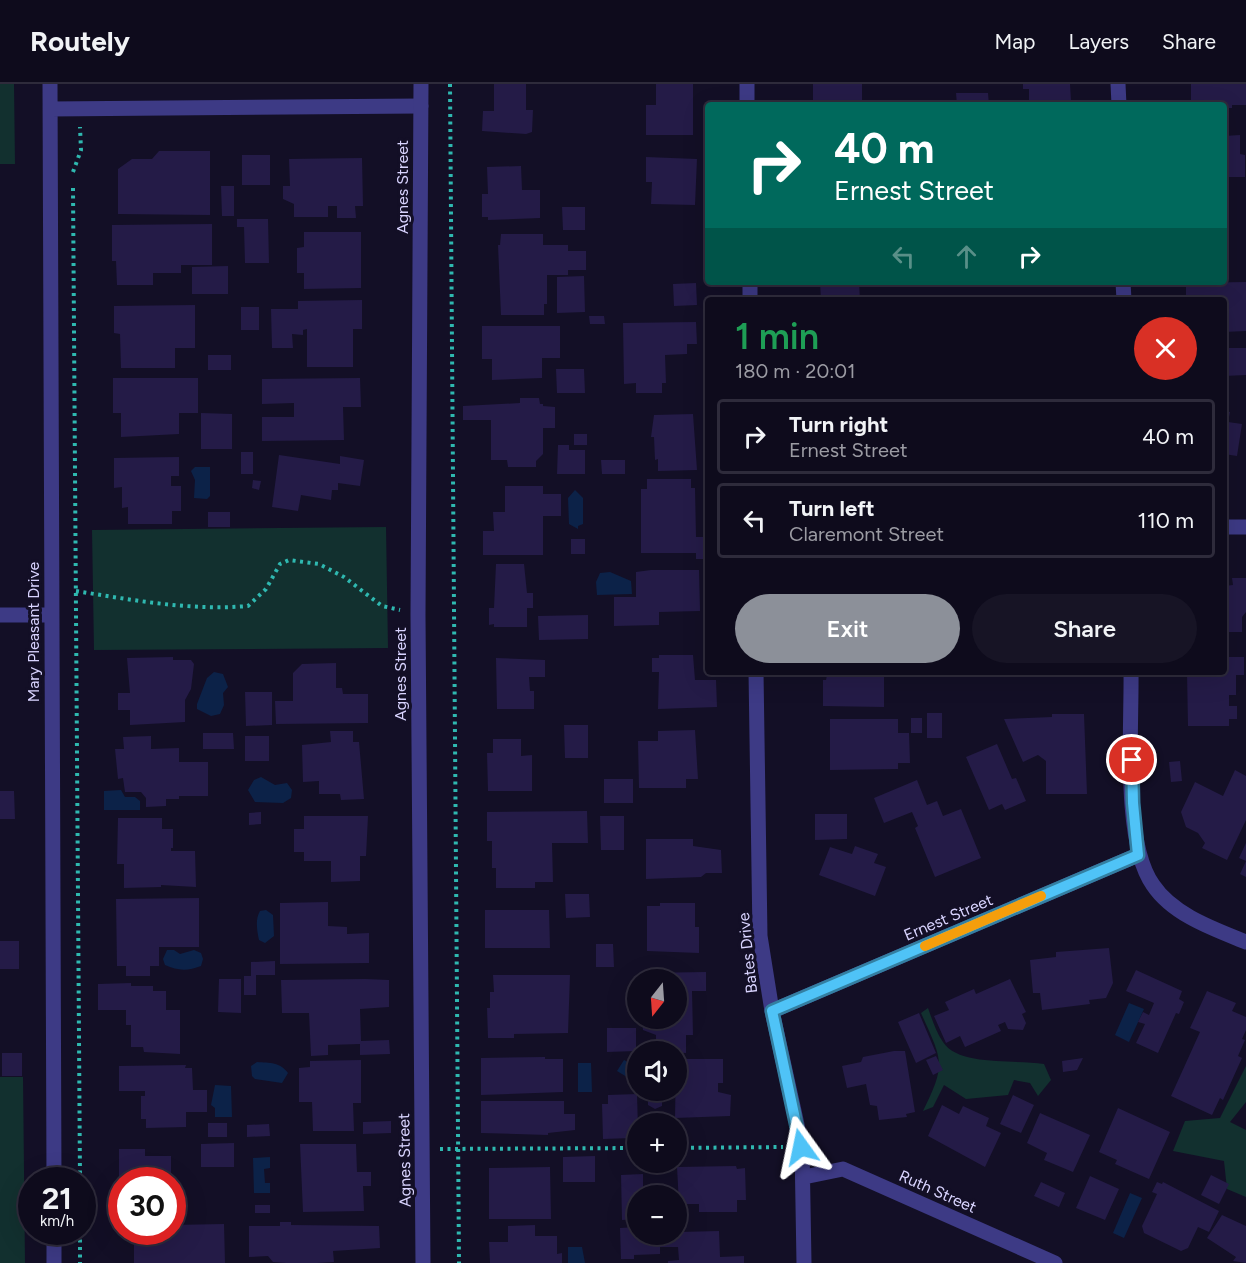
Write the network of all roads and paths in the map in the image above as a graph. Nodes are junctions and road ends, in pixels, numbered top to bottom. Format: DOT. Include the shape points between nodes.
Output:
graph roads {
  1 [pos="50,84"];
  2 [pos="420,84"];
  3 [pos="450,84"];
  4 [pos="747,84"];
  5 [pos="1118,84"];
  6 [pos="747,102"];
  7 [pos="1119,102"];
  8 [pos="421,106"];
  9 [pos="50,109"];
  10 [pos="79,110"];
  11 [pos="1227,527"];
  12 [pos="1246,527"];
  13 [pos="76,591"];
  14 [pos="0,615"];
  15 [pos="51,615"];
  16 [pos="418,615"];
  17 [pos="756,675"];
  18 [pos="1131,675"];
  19 [pos="1138,855"];
  20 [pos="1246,942"];
  21 [pos="772,1011"];
  22 [pos="801,1147"];
  23 [pos="627,1148"];
  24 [pos="687,1148"];
  25 [pos="422,1149"];
  26 [pos="459,1149"];
  27 [pos="54,1167"];
  28 [pos="80,1167"];
  29 [pos="804,1177"];
  30 [pos="54,1245"];
  31 [pos="80,1245"];
  32 [pos="54,1263"];
  33 [pos="81,1263"];
  34 [pos="423,1263"];
  35 [pos="459,1263"];
  36 [pos="804,1263"];
  37 [pos="1055,1263"];
  1 -- 9 [label="street, Mary Pleasant Drive"];
  2 -- 8 [label="street, Agnes Street"];
  3 -- 26 [label="path"];
  4 -- 6 [label="street"];
  5 -- 7 [label="street"];
  8 -- 10 [label="street"];
  8 -- 16 [label="street, Agnes Street"];
  9 -- 10 [label="street"];
  9 -- 15 [label="street, Mary Pleasant Drive"];
  10 -- 13 [label="path" via="81,150 72,170"];
  11 -- 12 [label="street"];
  13 -- 16 [label="path" via="162,605 248,606 266,589 280,564 289,560 319,564 344,577 382,606"];
  13 -- 28 [label="path"];
  14 -- 15 [label="street"];
  15 -- 27 [label="street, Mary Pleasant Drive"];
  16 -- 25 [label="street, Agnes Street"];
  17 -- 21 [label="street, Bates Drive" via="760,936"];
  18 -- 19 [label="street"];
  19 -- 20 [label="street" via="1153,886 1182,912"];
  19 -- 21 [label="street, Ernest Street"];
  21 -- 22 [label="street, Bates Drive"];
  22 -- 24 [label="path"];
  22 -- 29 [label="street, Bates Drive"];
  23 -- 26 [label="path"];
  25 -- 26 [label="path"];
  25 -- 34 [label="street, Agnes Street"];
  26 -- 35 [label="path"];
  29 -- 36 [label="street, Bates Drive"];
  29 -- 37 [label="street, Ruth Street" via="843,1169"];
  30 -- 32 [label="street"];
  31 -- 33 [label="path"];
}
